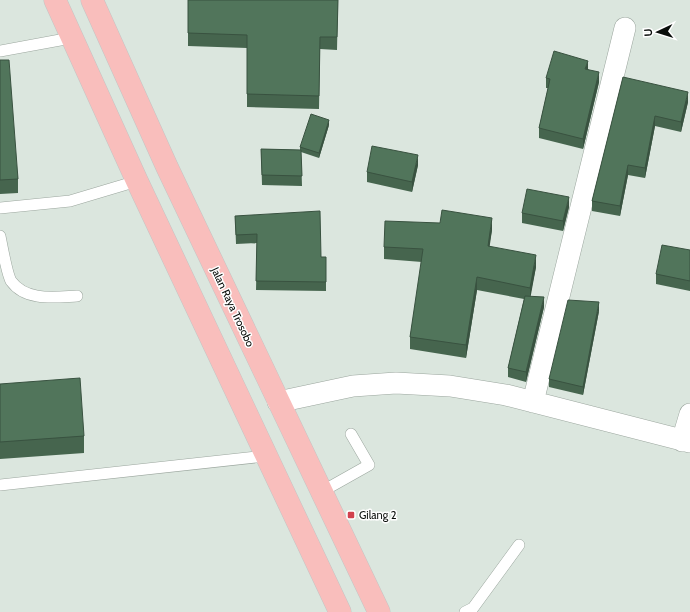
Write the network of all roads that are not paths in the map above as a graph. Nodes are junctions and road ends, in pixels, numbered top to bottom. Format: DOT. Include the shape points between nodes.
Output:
graph roads {
  1 [pos="55,0"];
  2 [pos="92,0"];
  3 [pos="625,28"];
  4 [pos="71,38"];
  5 [pos="0,51"];
  6 [pos="137,181"];
  7 [pos="0,208"];
  8 [pos="0,236"];
  9 [pos="77,296"];
  10 [pos="278,402"];
  11 [pos="533,402"];
  12 [pos="690,414"];
  13 [pos="351,434"];
  14 [pos="686,441"];
  15 [pos="266,456"];
  16 [pos="0,485"];
  17 [pos="321,492"];
  18 [pos="519,545"];
  19 [pos="340,612"];
  20 [pos="379,612"];
  21 [pos="465,612"];
  1 -- 4 [label="highway"];
  2 -- 10 [label="highway, Jalan Raya Trosobo" via="167,167"];
  3 -- 11 [label="street"];
  4 -- 5 [label="lane"];
  4 -- 6 [label="highway"];
  6 -- 7 [label="lane" via="70,200"];
  6 -- 15 [label="highway"];
  8 -- 9 [label="lane" via="11,281 22,291 38,297"];
  10 -- 11 [label="street" via="353,386 396,383 450,386 506,394"];
  10 -- 17 [label="highway, Jalan Raya Trosobo"];
  11 -- 14 [label="street"];
  12 -- 14 [label="street"];
  13 -- 17 [label="lane" via="369,465"];
  15 -- 16 [label="lane"];
  15 -- 19 [label="highway"];
  17 -- 20 [label="highway, Jalan Raya Trosobo"];
  18 -- 21 [label="lane" via="473,608"];
}
